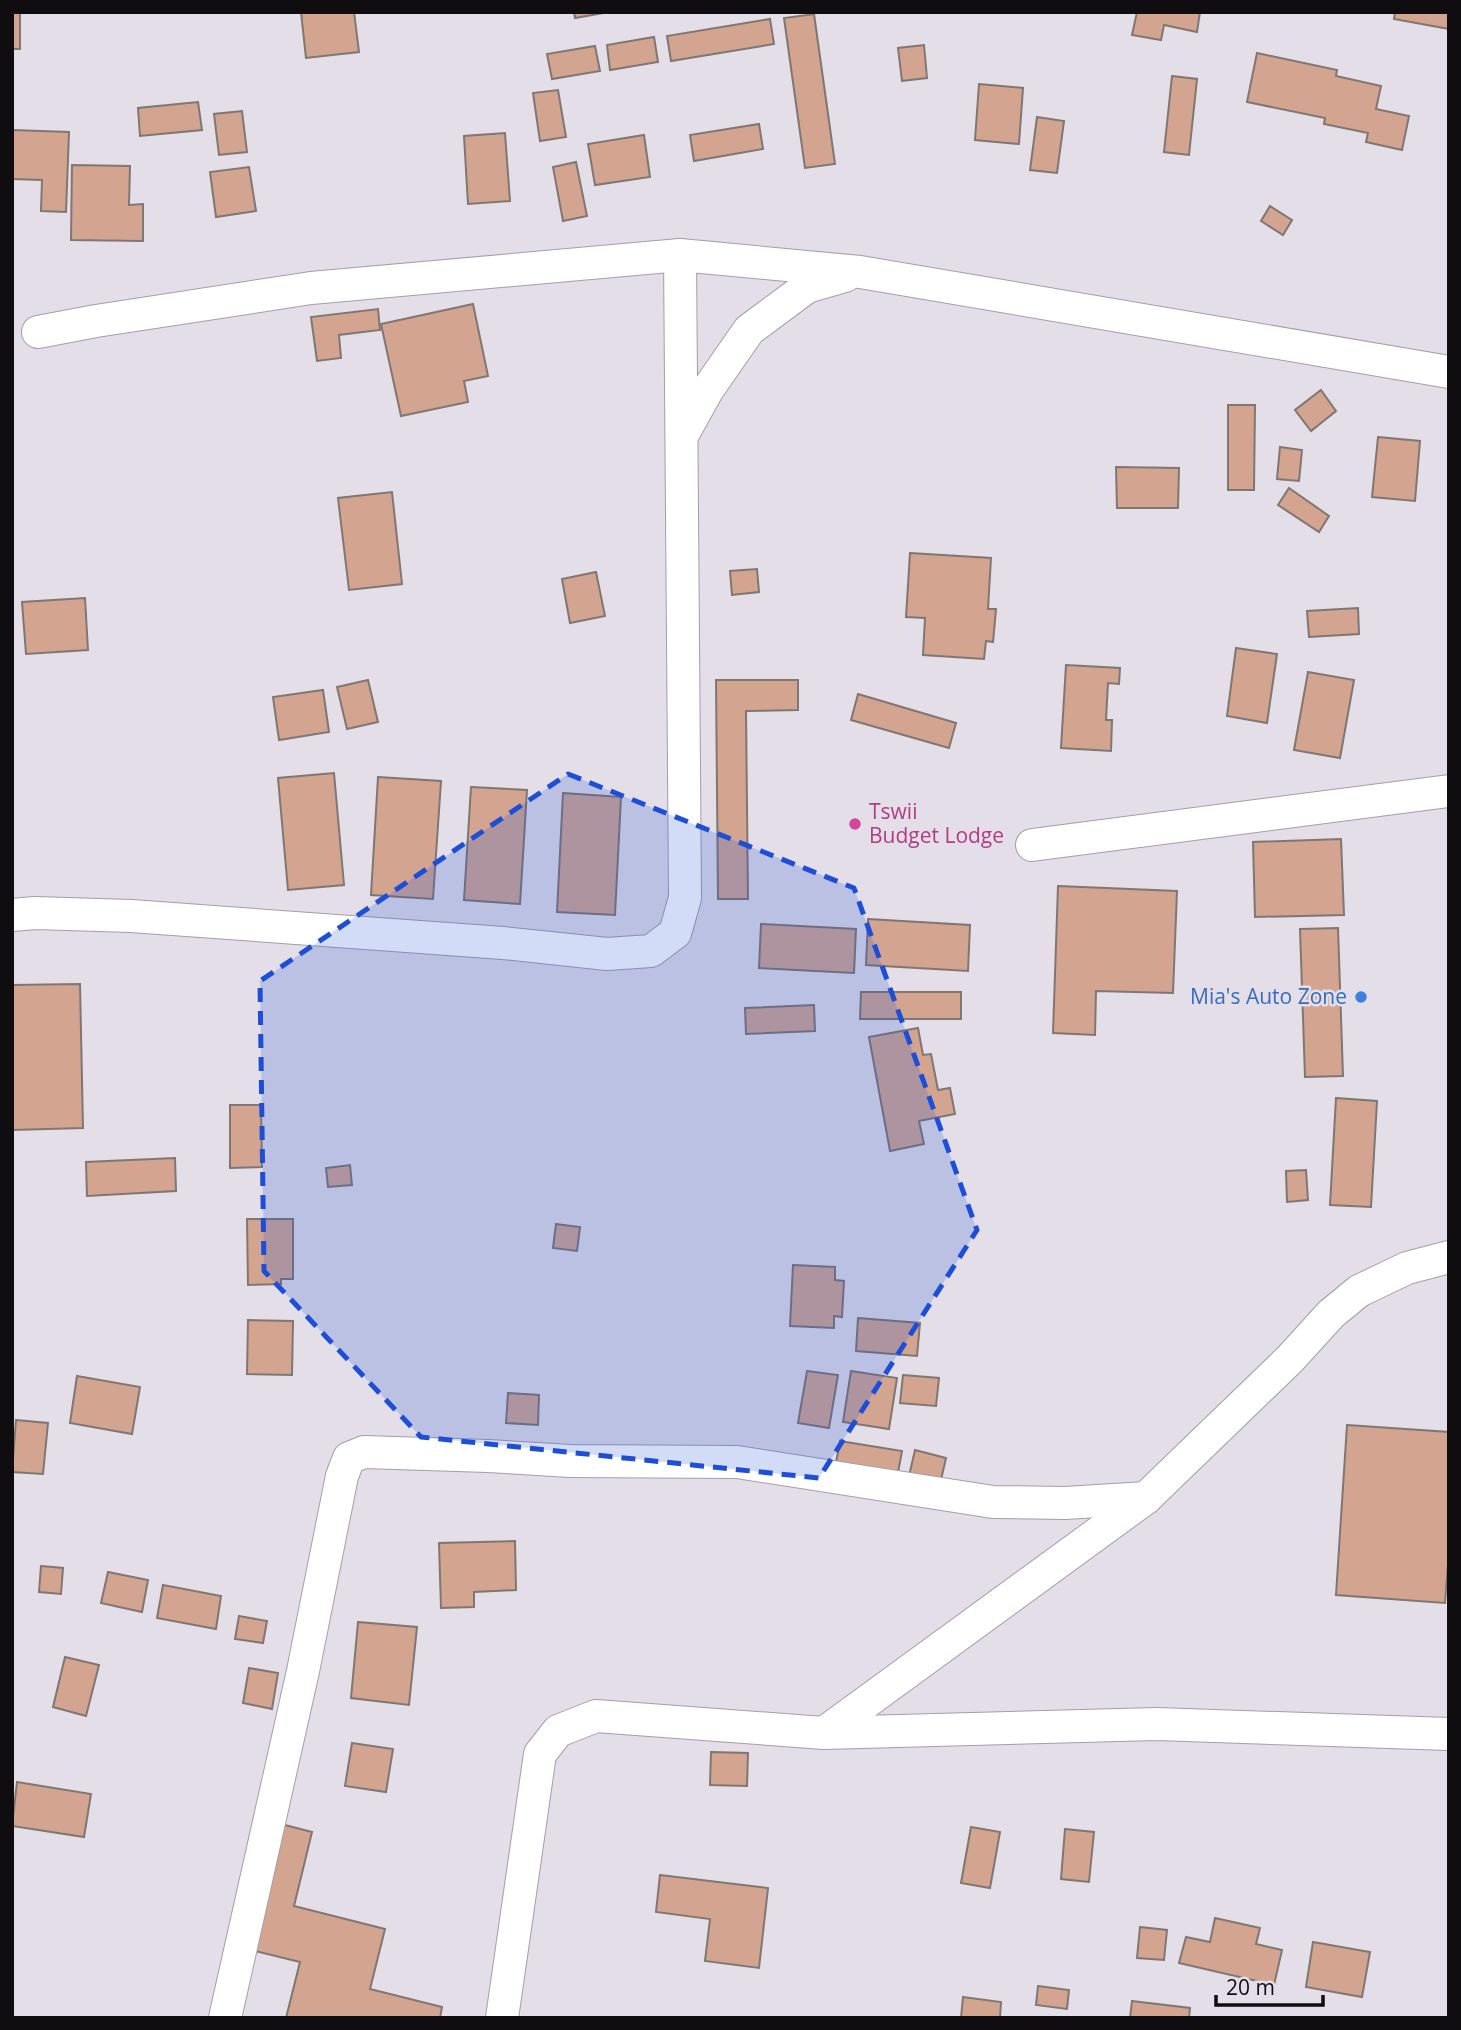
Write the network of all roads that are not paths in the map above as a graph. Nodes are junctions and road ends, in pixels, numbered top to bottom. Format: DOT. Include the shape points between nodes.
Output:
graph roads {
  1 [pos="680,255"];
  2 [pos="860,272"];
  3 [pos="38,332"];
  4 [pos="1449,372"];
  5 [pos="681,438"];
  6 [pos="1449,791"];
  7 [pos="1032,845"];
  8 [pos="12,915"];
  9 [pos="1449,1257"];
  10 [pos="1146,1498"];
  11 [pos="824,1732"];
  12 [pos="1449,1734"];
  13 [pos="225,2018"];
  14 [pos="502,2018"];
  1 -- 2 [label="street"];
  1 -- 3 [label="street" via="311,288"];
  1 -- 5 [label="street"];
  2 -- 4 [label="street"];
  2 -- 5 [label="street" via="807,287 749,330"];
  5 -- 8 [label="street" via="685,898 675,933 651,951 607,954 131,916"];
  6 -- 7 [label="street"];
  9 -- 10 [label="street" via="1407,1268 1350,1298"];
  10 -- 11 [label="street"];
  10 -- 13 [label="street" via="993,1502 737,1462 364,1452 349,1458"];
  11 -- 12 [label="street" via="1157,1724"];
  11 -- 14 [label="street" via="596,1716 558,1731 540,1754"];
}
